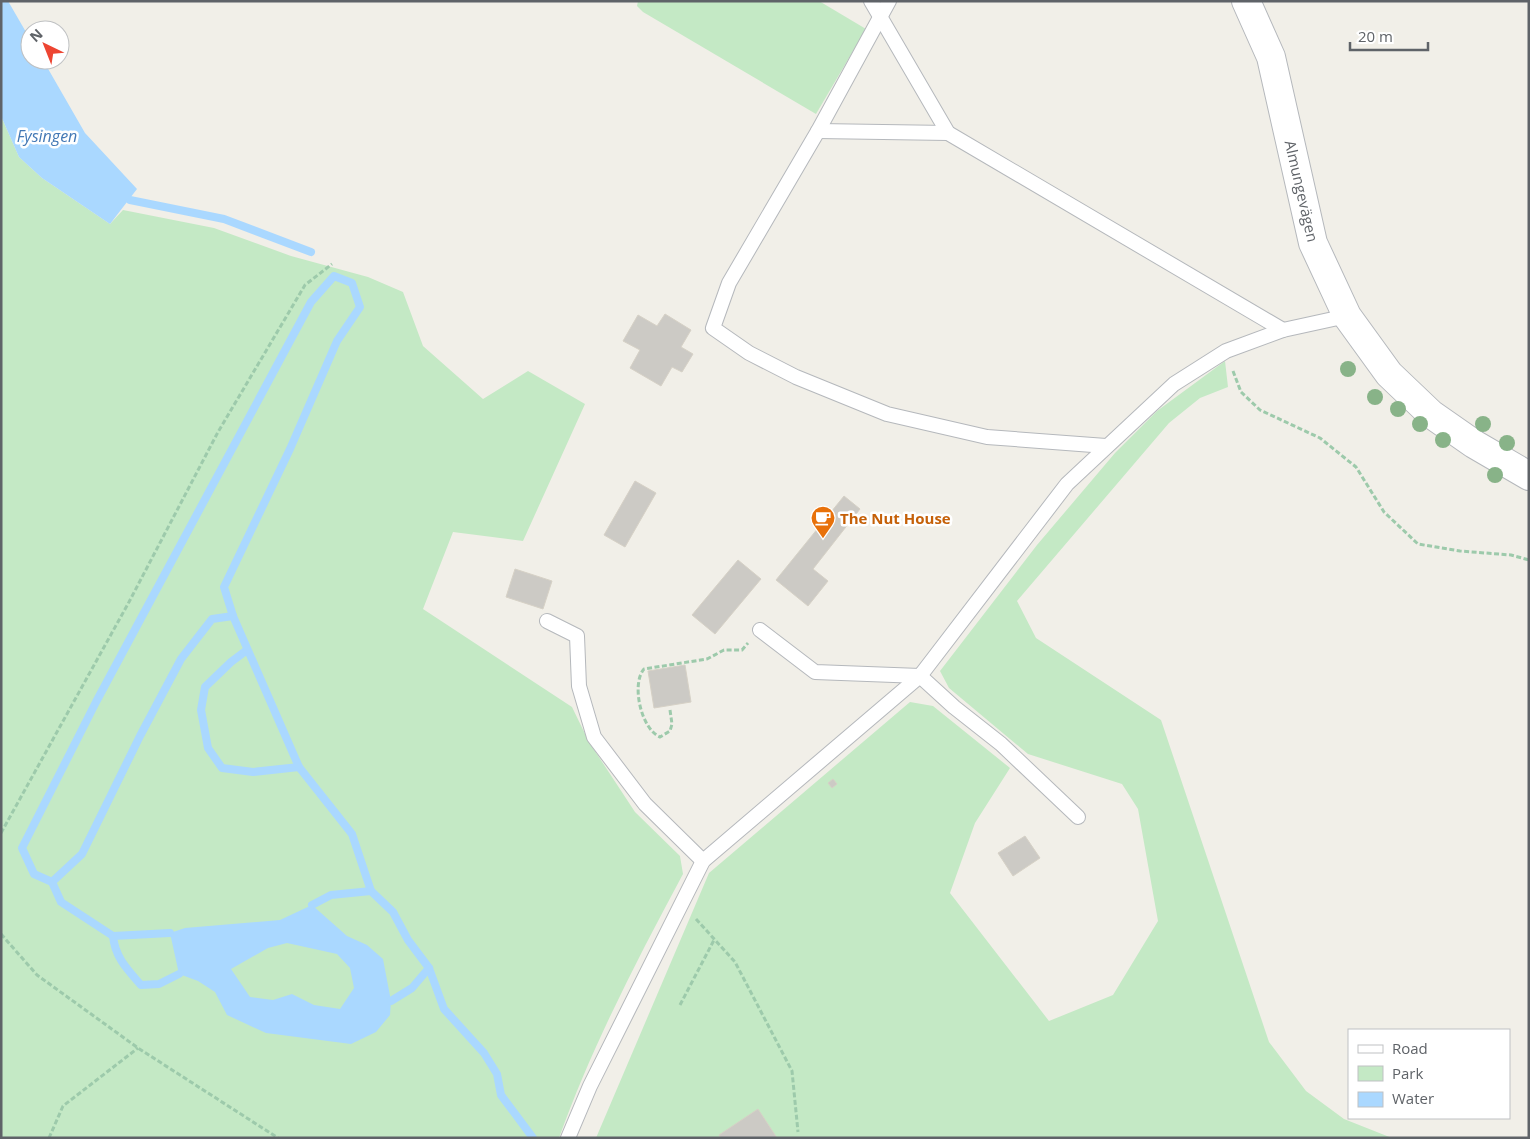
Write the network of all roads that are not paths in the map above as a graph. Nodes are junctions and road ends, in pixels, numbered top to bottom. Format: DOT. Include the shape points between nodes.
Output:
graph roads {
  1 [pos="871,1"];
  2 [pos="889,1"];
  3 [pos="1246,1"];
  4 [pos="880,17"];
  5 [pos="818,132"];
  6 [pos="948,133"];
  7 [pos="1347,316"];
  8 [pos="1283,330"];
  9 [pos="1106,446"];
  10 [pos="1529,476"];
  11 [pos="547,621"];
  12 [pos="760,630"];
  13 [pos="920,676"];
  14 [pos="1078,818"];
  15 [pos="704,861"];
  16 [pos="568,1138"];
  1 -- 4 [label="lane"];
  2 -- 4 [label="lane"];
  3 -- 7 [label="street, Almungevägen" via="1271,57 1313,244"];
  4 -- 5 [label="lane"];
  4 -- 6 [label="lane"];
  5 -- 6 [label="lane"];
  5 -- 9 [label="lane" via="729,284 713,328 749,353 796,377 887,414 987,437"];
  6 -- 8 [label="lane"];
  7 -- 8 [label="lane"];
  7 -- 10 [label="street, Almungevägen" via="1389,374 1431,414"];
  8 -- 9 [label="lane" via="1226,351 1174,384"];
  9 -- 13 [label="lane" via="1067,484"];
  11 -- 15 [label="lane" via="577,636 579,686 594,737 645,804"];
  12 -- 13 [label="lane" via="815,672"];
  13 -- 14 [label="lane" via="1001,744"];
  13 -- 15 [label="lane"];
  15 -- 16 [label="lane" via="590,1086"];
}
